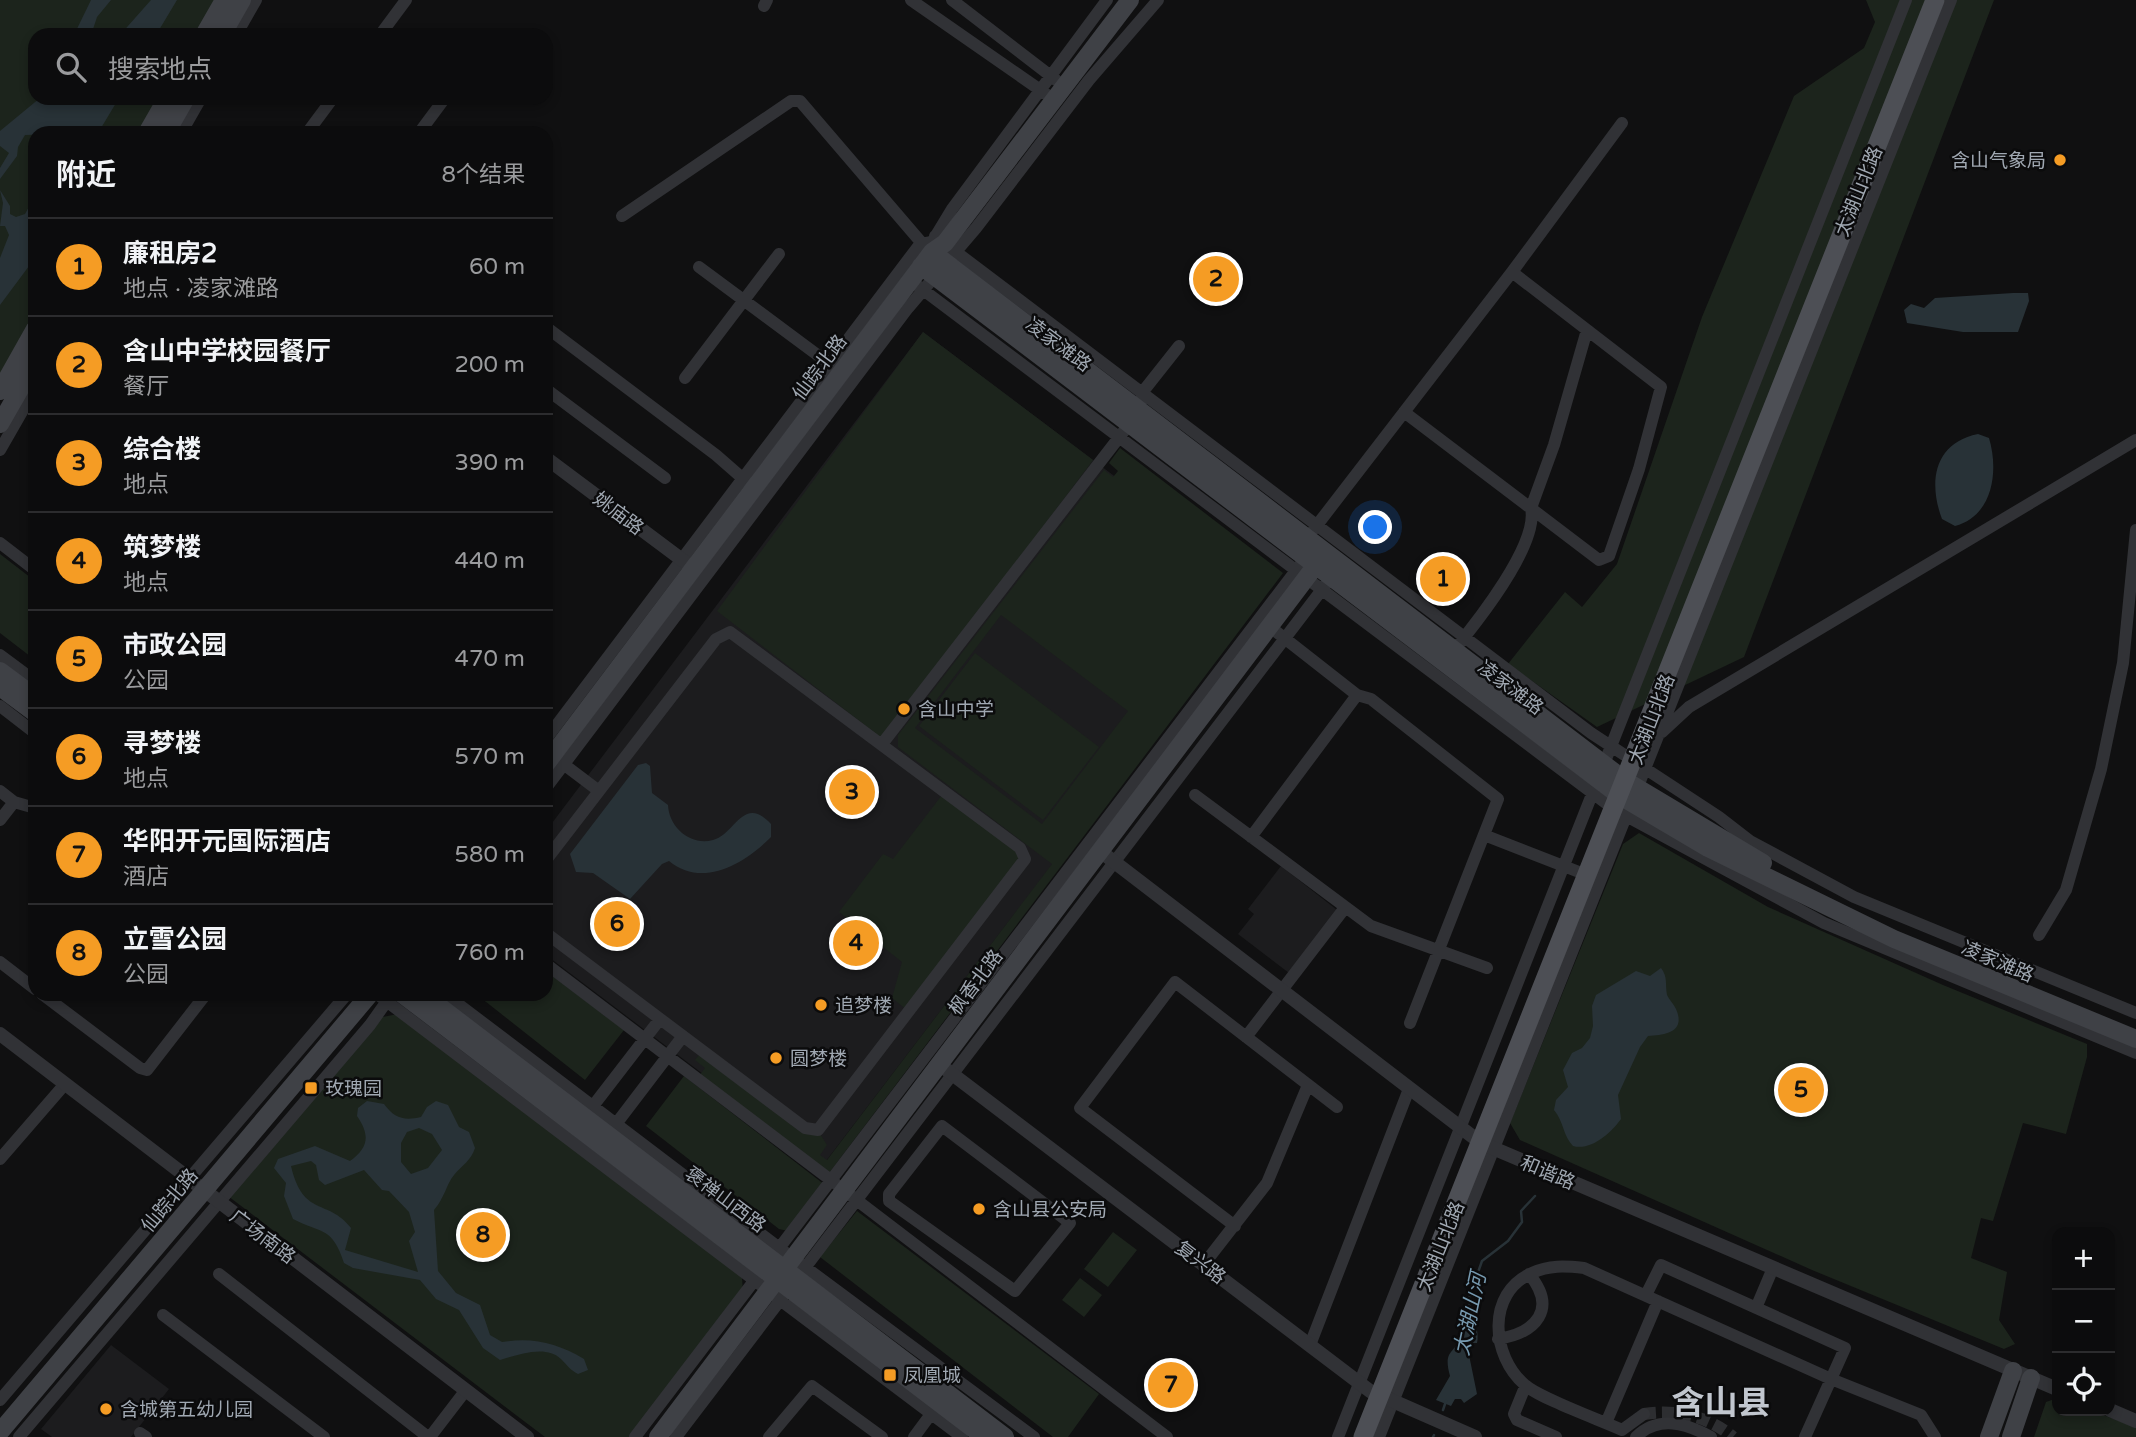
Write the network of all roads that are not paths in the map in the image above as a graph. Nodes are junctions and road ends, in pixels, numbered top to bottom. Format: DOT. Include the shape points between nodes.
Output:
graph roads {
  1 [pos="224,0"];
  2 [pos="242,0"];
  3 [pos="256,0"];
  4 [pos="406,0"];
  5 [pos="911,0"];
  6 [pos="951,0"];
  7 [pos="1107,0"];
  8 [pos="1130,0"];
  9 [pos="1158,0"];
  10 [pos="1906,0"];
  11 [pos="1923,0"];
  12 [pos="1935,0"];
  13 [pos="1951,0"];
  14 [pos="208,28"];
  15 [pos="226,28"];
  16 [pos="240,28"];
  17 [pos="385,28"];
  18 [pos="1060,94"];
  19 [pos="163,105"];
  20 [pos="182,105"];
  21 [pos="197,105"];
  22 [pos="328,105"];
  23 [pos="440,105"];
  24 [pos="1622,123"];
  25 [pos="151,126"];
  26 [pos="170,126"];
  27 [pos="185,126"];
  28 [pos="312,126"];
  29 [pos="424,126"];
  30 [pos="622,216"];
  31 [pos="779,254"];
  32 [pos="936,254"];
  33 [pos="699,267"];
  34 [pos="1512,272"];
  35 [pos="917,285"];
  36 [pos="743,301"];
  37 [pos="1587,330"];
  38 [pos="553,336"];
  39 [pos="1178,346"];
  40 [pos="28,353"];
  41 [pos="835,368"];
  42 [pos="28,375"];
  43 [pos="684,378"];
  44 [pos="0,391"];
  45 [pos="553,394"];
  46 [pos="28,401"];
  47 [pos="1405,412"];
  48 [pos="1133,416"];
  49 [pos="0,424"];
  50 [pos="2136,440"];
  51 [pos="0,450"];
  52 [pos="553,463"];
  53 [pos="665,478"];
  54 [pos="748,483"];
  55 [pos="1531,508"];
  56 [pos="2136,530"];
  57 [pos="0,543"];
  58 [pos="1313,551"];
  59 [pos="687,564"];
  60 [pos="28,565"];
  61 [pos="1337,570"];
  62 [pos="1269,626"];
  63 [pos="1285,638"];
  64 [pos="1460,643"];
  65 [pos="0,655"];
  66 [pos="0,671"];
  67 [pos="28,676"];
  68 [pos="0,687"];
  69 [pos="28,692"];
  70 [pos="1357,695"];
  71 [pos="0,706"];
  72 [pos="28,708"];
  73 [pos="28,728"];
  74 [pos="1659,735"];
  75 [pos="882,744"];
  76 [pos="553,746"];
  77 [pos="553,757"];
  78 [pos="1629,758"];
  79 [pos="553,779"];
  80 [pos="0,791"];
  81 [pos="599,791"];
  82 [pos="1615,792"];
  83 [pos="1195,794"];
  84 [pos="14,802"];
  85 [pos="28,806"];
  86 [pos="0,820"];
  87 [pos="1484,835"];
  88 [pos="1251,837"];
  89 [pos="553,851"];
  90 [pos="1107,857"];
  91 [pos="1571,869"];
  92 [pos="1344,909"];
  93 [pos="2039,935"];
  94 [pos="553,938"];
  95 [pos="1438,951"];
  96 [pos="0,962"];
  97 [pos="1487,968"];
  98 [pos="553,969"];
  99 [pos="28,984"];
  100 [pos="1280,991"];
  101 [pos="51,1001"];
  102 [pos="201,1001"];
  103 [pos="341,1001"];
  104 [pos="379,1001"];
  105 [pos="380,1001"];
  106 [pos="393,1001"];
  107 [pos="432,1001"];
  108 [pos="454,1001"];
  109 [pos="2136,1013"];
  110 [pos="660,1019"];
  111 [pos="1410,1023"];
  112 [pos="2136,1028"];
  113 [pos="0,1034"];
  114 [pos="683,1036"];
  115 [pos="1246,1037"];
  116 [pos="644,1039"];
  117 [pos="2136,1039"];
  118 [pos="2136,1053"];
  119 [pos="667,1057"];
  120 [pos="946,1069"];
  121 [pos="65,1084"];
  122 [pos="1308,1085"];
  123 [pos="1409,1089"];
  124 [pos="593,1106"];
  125 [pos="1338,1107"];
  126 [pos="616,1124"];
  127 [pos="1477,1139"];
  128 [pos="0,1159"];
  129 [pos="189,1179"];
  130 [pos="204,1190"];
  131 [pos="844,1190"];
  132 [pos="219,1202"];
  133 [pos="1235,1226"];
  134 [pos="954,1249"];
  135 [pos="1204,1264"];
  136 [pos="941,1265"];
  137 [pos="1773,1268"];
  138 [pos="219,1274"];
  139 [pos="780,1274"];
  140 [pos="1529,1274"];
  141 [pos="1652,1298"];
  142 [pos="1756,1308"];
  143 [pos="163,1315"];
  144 [pos="1498,1339"];
  145 [pos="1310,1345"];
  146 [pos="2013,1371"];
  147 [pos="2031,1378"];
  148 [pos="1831,1379"];
  149 [pos="1525,1387"];
  150 [pos="2052,1387"];
  151 [pos="466,1390"];
  152 [pos="1376,1394"];
  153 [pos="0,1400"];
  154 [pos="2115,1412"];
  155 [pos="1644,1414"];
  156 [pos="932,1415"];
  157 [pos="2136,1421"];
  158 [pos="1606,1423"];
  159 [pos="0,1432"];
  160 [pos="1621,1433"];
  161 [pos="19,1437"];
  162 [pos="324,1437"];
  163 [pos="429,1437"];
  164 [pos="527,1437"];
  165 [pos="635,1437"];
  166 [pos="658,1437"];
  167 [pos="676,1437"];
  168 [pos="769,1437"];
  169 [pos="882,1437"];
  170 [pos="914,1437"];
  171 [pos="962,1437"];
  172 [pos="984,1437"];
  173 [pos="1005,1437"];
  174 [pos="1034,1437"];
  175 [pos="1167,1437"];
  176 [pos="1338,1437"];
  177 [pos="1352,1437"];
  178 [pos="1363,1437"];
  179 [pos="1379,1437"];
  180 [pos="1475,1437"];
  181 [pos="1556,1437"];
  182 [pos="1636,1437"];
  183 [pos="1711,1437"];
  184 [pos="1805,1437"];
  185 [pos="1935,1437"];
  186 [pos="1989,1437"];
  187 [pos="2011,1437"];
  1 -- 14 [label="main road"];
  2 -- 15 [label="main road"];
  3 -- 16 [label="street"];
  4 -- 17 [label="street"];
  5 -- 18 [label="street"];
  6 -- 18 [label="street"];
  7 -- 32 [label="street"];
  8 -- 18 [label="main road, 仙踪北路"];
  9 -- 32 [label="street"];
  10 -- 78 [label="street"];
  11 -- 78 [label="main road, 太湖山北路"];
  12 -- 78 [label="main road, 太湖山北路"];
  13 -- 74 [label="street"];
  18 -- 32 [label="main road, 仙踪北路"];
  19 -- 25 [label="main road"];
  20 -- 26 [label="main road"];
  21 -- 27 [label="street"];
  22 -- 28 [label="street"];
  23 -- 29 [label="street"];
  24 -- 34 [label="street"];
  30 -- 32 [label="street" via="790,101 800,101"];
  31 -- 36 [label="street"];
  32 -- 35 [label="main road, 仙踪北路"];
  32 -- 41 [label="street"];
  32 -- 48 [label="main road, 凌家滩路"];
  33 -- 36 [label="street"];
  34 -- 37 [label="street"];
  34 -- 47 [label="street"];
  35 -- 41 [label="main road, 仙踪北路"];
  35 -- 48 [label="street"];
  35 -- 79 [label="street"];
  36 -- 41 [label="street"];
  36 -- 43 [label="street"];
  37 -- 55 [label="street"];
  37 -- 55 [label="street" via="1661,387 1609,556 1599,560"];
  38 -- 54 [label="street"];
  39 -- 48 [label="street"];
  40 -- 44 [label="main road"];
  41 -- 54 [label="main road, 仙踪北路"];
  42 -- 49 [label="main road"];
  45 -- 53 [label="street"];
  46 -- 51 [label="street"];
  47 -- 55 [label="street"];
  47 -- 58 [label="street"];
  48 -- 58 [label="main road, 凌家滩路"];
  48 -- 58 [label="street"];
  48 -- 75 [label="street"];
  50 -- 74 [label="street" via="1689,707"];
  52 -- 59 [label="street, 姚庙路"];
  54 -- 59 [label="main road, 仙踪北路"];
  55 -- 64 [label="street" via="1533,518 1516,565"];
  56 -- 93 [label="street" via="2123,663 2101,769 2066,890"];
  57 -- 60 [label="street"];
  58 -- 61 [label="main road, 凌家滩路"];
  58 -- 61 [label="street"];
  58 -- 62 [label="main road, 枫香北路"];
  58 -- 131 [label="street"];
  59 -- 76 [label="main road, 仙踪北路"];
  61 -- 63 [label="street"];
  61 -- 64 [label="main road, 凌家滩路"];
  61 -- 82 [label="main road, 凌家滩路"];
  62 -- 63 [label="street"];
  62 -- 90 [label="main road, 枫香北路"];
  63 -- 70 [label="street"];
  63 -- 90 [label="street"];
  64 -- 78 [label="street"];
  64 -- 82 [label="main road, 凌家滩路"];
  65 -- 67 [label="street"];
  66 -- 69 [label="main road"];
  68 -- 72 [label="main road"];
  70 -- 87 [label="street" via="1371,699 1498,799"];
  70 -- 88 [label="street"];
  71 -- 73 [label="street"];
  74 -- 78 [label="street"];
  75 -- 81 [label="street" via="730,632 716,639"];
  75 -- 114 [label="street" via="1020,848 1024,864 818,1130 805,1128"];
  77 -- 81 [label="street"];
  78 -- 82 [label="main road, 太湖山北路"];
  78 -- 109 [label="street" via="1750,842 1810,875"];
  80 -- 84 [label="street"];
  81 -- 89 [label="street"];
  82 -- 91 [label="main road, 太湖山北路"];
  82 -- 112 [label="main road, 凌家滩路" via="1898,930"];
  82 -- 117 [label="main road, 凌家滩路" via="1708,848 1894,939"];
  82 -- 118 [label="street" via="1824,923"];
  82 -- 127 [label="main road, 太湖山北路"];
  83 -- 88 [label="street"];
  84 -- 85 [label="street"];
  84 -- 86 [label="street"];
  87 -- 91 [label="street"];
  87 -- 95 [label="street"];
  88 -- 92 [label="street"];
  90 -- 100 [label="street, 和谐路"];
  90 -- 120 [label="main road, 枫香北路"];
  91 -- 127 [label="main road, 太湖山北路"];
  92 -- 95 [label="street" via="1371,926"];
  92 -- 100 [label="street"];
  94 -- 110 [label="street"];
  95 -- 97 [label="street"];
  95 -- 111 [label="street"];
  96 -- 99 [label="street"];
  98 -- 116 [label="street"];
  100 -- 115 [label="street"];
  100 -- 123 [label="street, 和谐路"];
  101 -- 102 [label="street" via="147,1070"];
  103 -- 129 [label="street"];
  104 -- 130 [label="main road, 仙踪北路"];
  105 -- 132 [label="street"];
  106 -- 139 [label="main road, 褒禅山西路"];
  107 -- 139 [label="main road, 褒禅山西路"];
  108 -- 124 [label="street"];
  110 -- 114 [label="street"];
  110 -- 116 [label="street"];
  113 -- 121 [label="street, 广场南路"];
  114 -- 119 [label="street"];
  115 -- 122 [label="street"];
  115 -- 133 [label="street" via="1175,982 1080,1108"];
  116 -- 119 [label="street"];
  116 -- 124 [label="street"];
  119 -- 126 [label="street"];
  119 -- 131 [label="street"];
  120 -- 131 [label="main road, 枫香北路"];
  120 -- 135 [label="street, 复兴路"];
  121 -- 128 [label="street"];
  121 -- 129 [label="street, 广场南路"];
  122 -- 125 [label="street"];
  122 -- 133 [label="street" via="1267,1183"];
  123 -- 127 [label="street, 和谐路"];
  123 -- 145 [label="street"];
  124 -- 126 [label="street"];
  126 -- 139 [label="street"];
  127 -- 137 [label="street, 和谐路"];
  127 -- 152 [label="main road, 太湖山北路"];
  127 -- 152 [label="street"];
  129 -- 130 [label="street, 广场南路"];
  129 -- 153 [label="street"];
  130 -- 132 [label="street, 广场南路"];
  130 -- 159 [label="main road, 仙踪北路"];
  131 -- 136 [label="street"];
  131 -- 139 [label="main road, 枫香北路"];
  132 -- 151 [label="street, 广场南路"];
  132 -- 161 [label="street"];
  133 -- 135 [label="street"];
  134 -- 134 [label="street" via="1015,1291 1070,1223 942,1126 888,1194 889,1201"];
  134 -- 136 [label="street"];
  135 -- 145 [label="street, 复兴路"];
  136 -- 175 [label="street"];
  137 -- 142 [label="street"];
  137 -- 146 [label="street, 和谐路"];
  138 -- 163 [label="street"];
  139 -- 156 [label="street"];
  139 -- 165 [label="street"];
  139 -- 166 [label="main road, 枫香北路"];
  139 -- 167 [label="street"];
  139 -- 172 [label="main road, 褒禅山西路"];
  139 -- 173 [label="main road, 褒禅山西路"];
  139 -- 174 [label="street"];
  140 -- 141 [label="street" via="1562,1265 1584,1268"];
  140 -- 144 [label="street" via="1504,1300 1497,1320"];
  140 -- 144 [label="street" via="1538,1285 1543,1304 1538,1319 1528,1331"];
  141 -- 142 [label="street" via="1661,1265"];
  141 -- 148 [label="street"];
  141 -- 158 [label="street"];
  142 -- 148 [label="street" via="1845,1348"];
  143 -- 162 [label="street"];
  144 -- 149 [label="street" via="1508,1365"];
  145 -- 152 [label="street, 复兴路"];
  146 -- 147 [label="street, 和谐路"];
  146 -- 186 [label="main road"];
  147 -- 150 [label="street, 和谐路"];
  147 -- 187 [label="main road"];
  148 -- 184 [label="street"];
  148 -- 185 [label="street" via="1921,1415"];
  149 -- 158 [label="street"];
  149 -- 181 [label="street" via="1514,1415 1517,1420"];
  151 -- 163 [label="street"];
  151 -- 164 [label="street, 广场南路"];
  152 -- 176 [label="street"];
  152 -- 177 [label="main road, 太湖山北路"];
  152 -- 178 [label="main road, 太湖山北路"];
  152 -- 179 [label="street"];
  152 -- 180 [label="street, 复兴路"];
  154 -- 157 [label="street"];
  155 -- 160 [label="street"];
  156 -- 170 [label="street"];
  156 -- 171 [label="street"];
  158 -- 160 [label="street"];
  168 -- 169 [label="street" via="812,1386"];
  182 -- 183 [label="street" via="1652,1425 1670,1422"];
}
